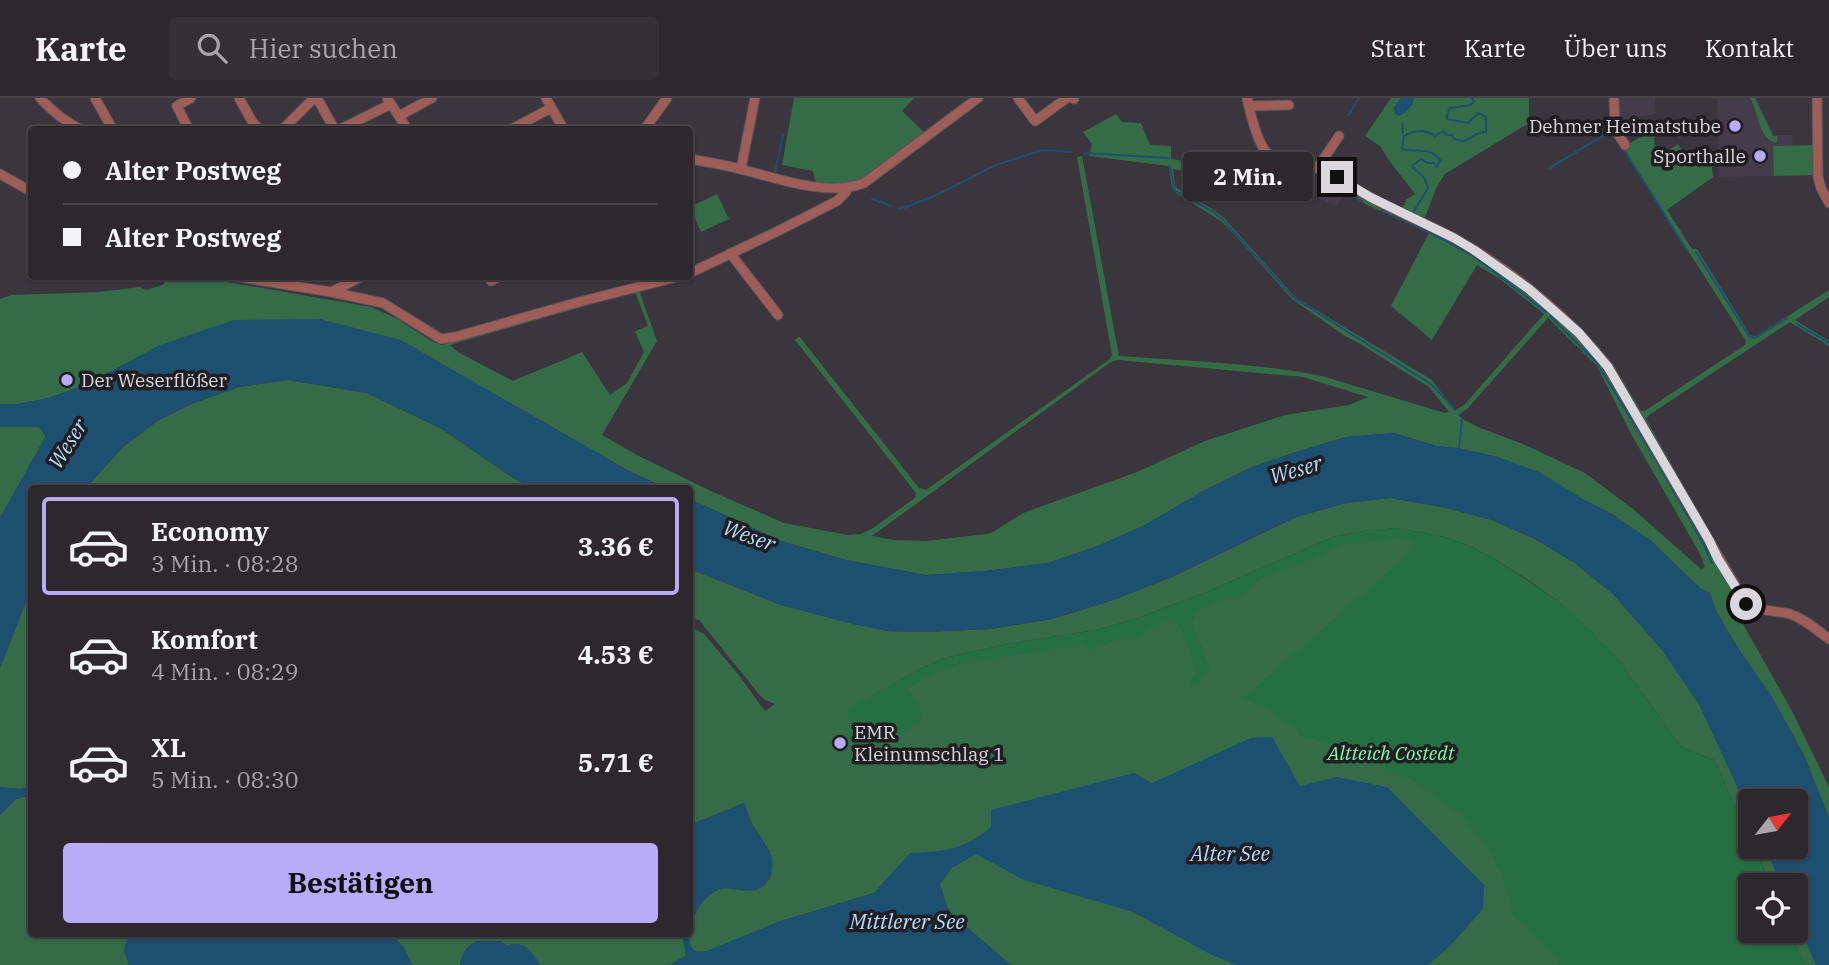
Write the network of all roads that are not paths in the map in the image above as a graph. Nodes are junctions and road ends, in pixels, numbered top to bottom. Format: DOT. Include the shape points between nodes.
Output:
graph roads {
  1 [pos="40,98"];
  2 [pos="95,98"];
  3 [pos="191,98"];
  4 [pos="239,98"];
  5 [pos="316,98"];
  6 [pos="432,98"];
  7 [pos="546,98"];
  8 [pos="667,98"];
  9 [pos="755,98"];
  10 [pos="978,98"];
  11 [pos="1018,98"];
  12 [pos="1066,98"];
  13 [pos="1614,98"];
  14 [pos="1817,98"];
  15 [pos="389,101"];
  16 [pos="174,102"];
  17 [pos="1248,102"];
  18 [pos="1289,105"];
  19 [pos="551,108"];
  20 [pos="399,116"];
  21 [pos="75,126"];
  22 [pos="111,126"];
  23 [pos="187,126"];
  24 [pos="256,126"];
  25 [pos="286,126"];
  26 [pos="334,126"];
  27 [pos="344,126"];
  28 [pos="405,126"];
  29 [pos="517,126"];
  30 [pos="562,126"];
  31 [pos="646,126"];
  32 [pos="1339,136"];
  33 [pos="1625,145"];
  34 [pos="693,160"];
  35 [pos="1318,167"];
  36 [pos="741,169"];
  37 [pos="0,175"];
  38 [pos="844,189"];
  39 [pos="28,190"];
  40 [pos="1829,202"];
  41 [pos="730,253"];
  42 [pos="693,272"];
  43 [pos="258,280"];
  44 [pos="349,280"];
  45 [pos="665,280"];
  46 [pos="331,292"];
  47 [pos="778,315"];
  48 [pos="1829,639"];
  1 -- 21 [label="street"];
  2 -- 22 [label="street"];
  3 -- 16 [label="street"];
  4 -- 24 [label="street"];
  5 -- 25 [label="street"];
  5 -- 26 [label="street"];
  6 -- 20 [label="street"];
  7 -- 19 [label="street"];
  8 -- 31 [label="street"];
  9 -- 36 [label="street"];
  10 -- 38 [label="street" via="863,183"];
  11 -- 12 [label="street" via="1035,121"];
  13 -- 33 [label="street" via="1615,129"];
  14 -- 40 [label="street" via="1818,177"];
  15 -- 20 [label="street"];
  15 -- 27 [label="street"];
  16 -- 23 [label="street"];
  17 -- 18 [label="street"];
  17 -- 35 [label="street" via="1269,155"];
  19 -- 29 [label="street"];
  19 -- 30 [label="street"];
  20 -- 28 [label="street"];
  32 -- 35 [label="street"];
  34 -- 36 [label="street"];
  35 -- 48 [label="street" via="1474,250 1529,289 1579,333 1608,367 1746,604 1801,618"];
  36 -- 38 [label="street"];
  37 -- 39 [label="street"];
  38 -- 41 [label="street" via="837,201"];
  41 -- 42 [label="street"];
  41 -- 47 [label="street"];
  43 -- 46 [label="street"];
  44 -- 46 [label="street"];
  45 -- 46 [label="street" via="441,339 383,303"];
}
